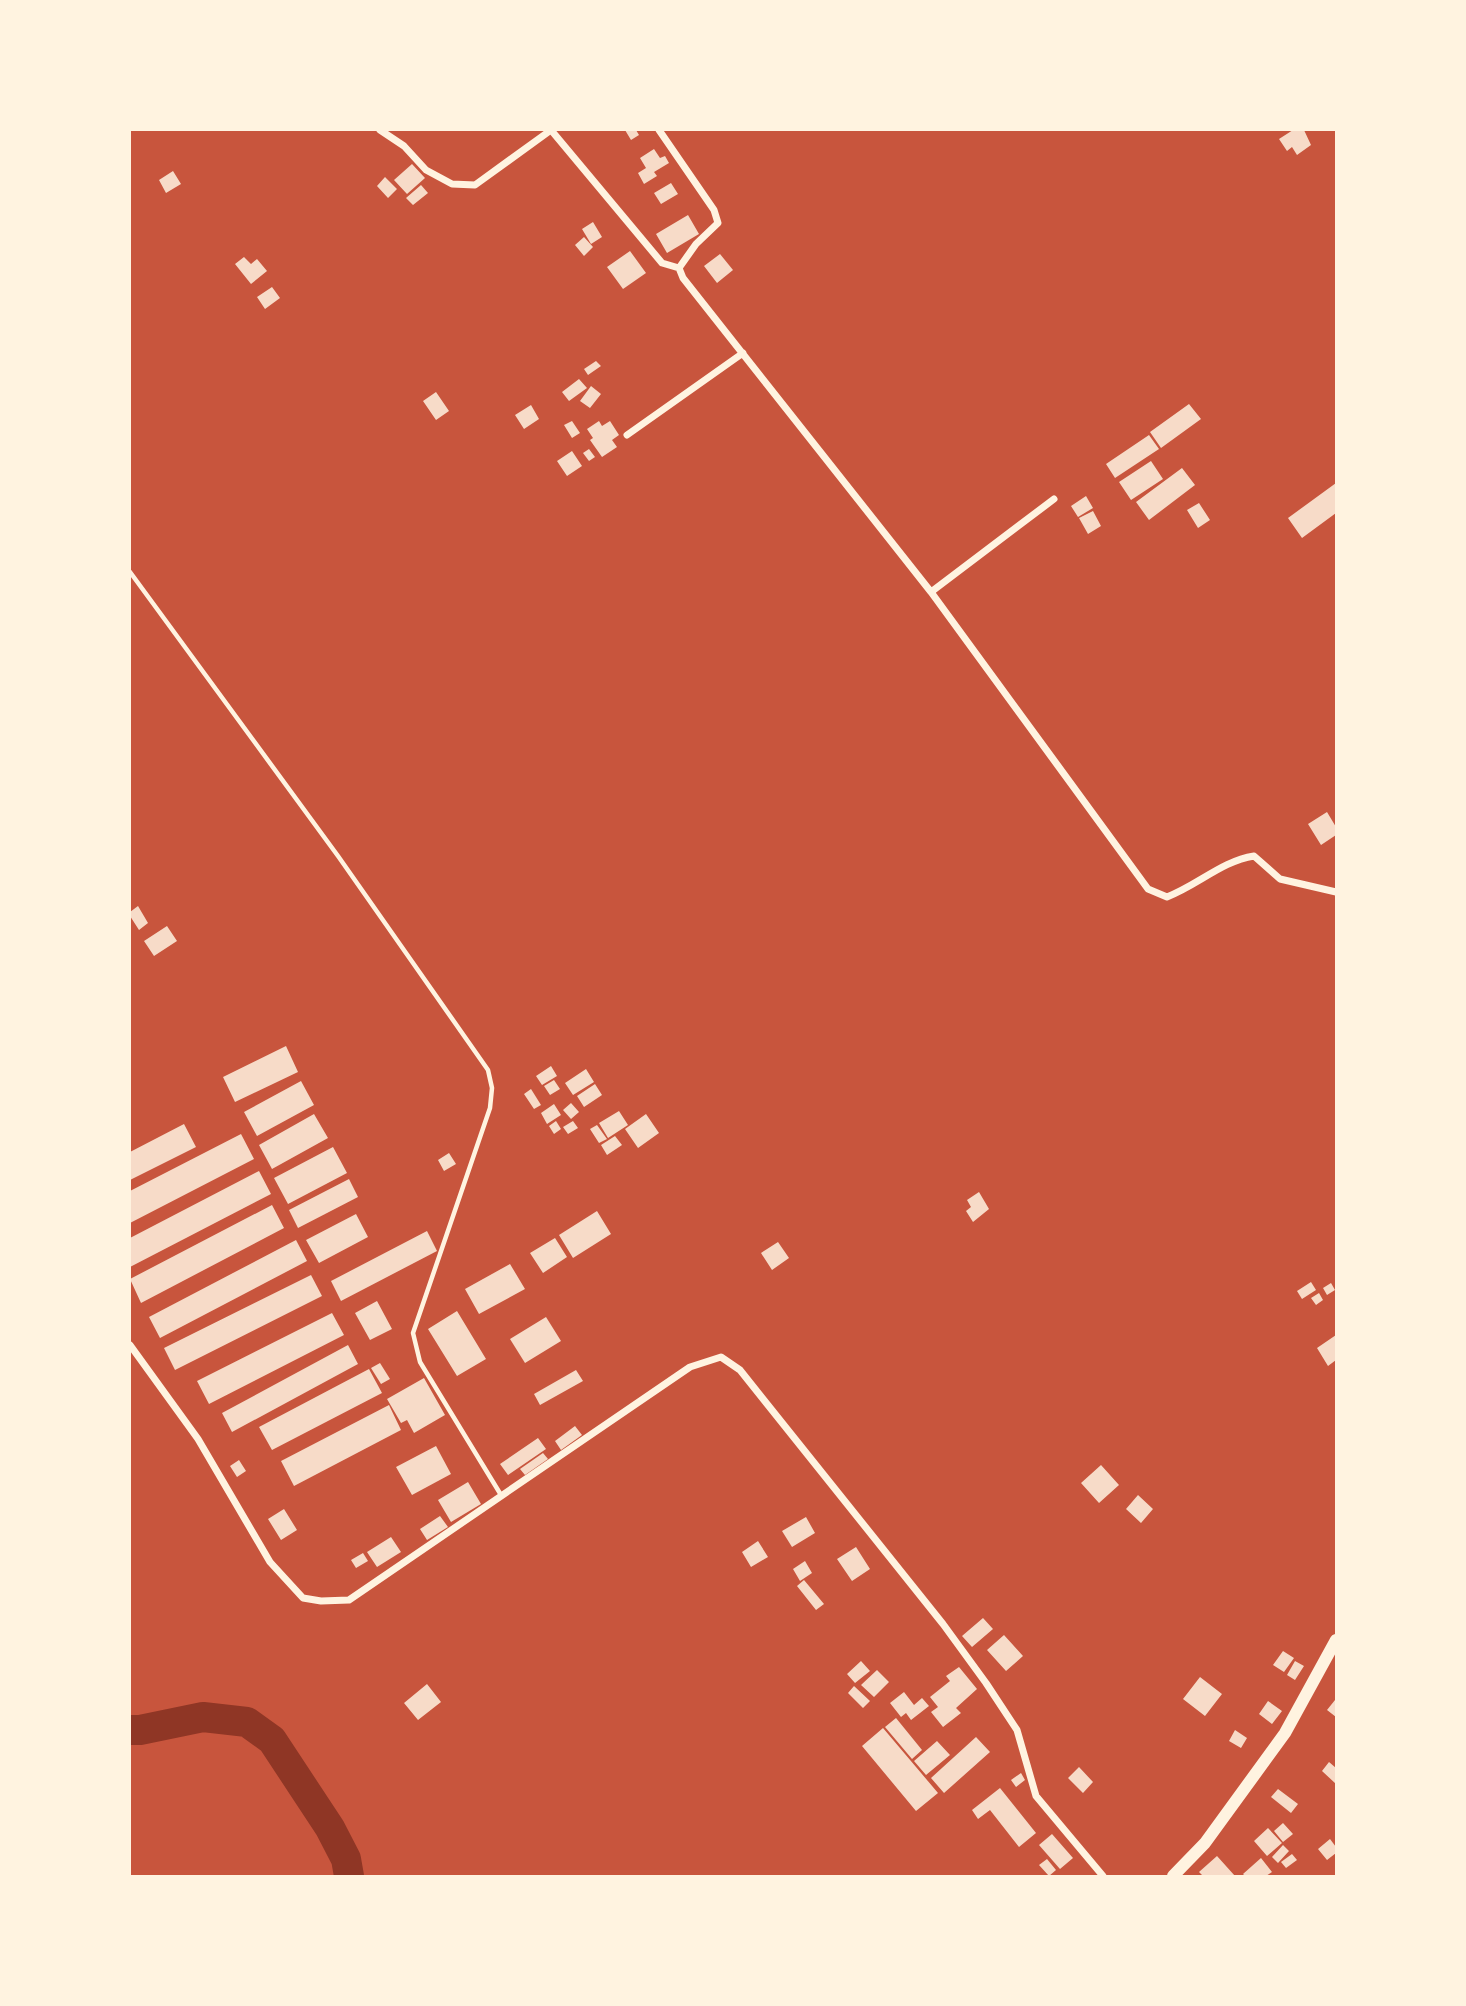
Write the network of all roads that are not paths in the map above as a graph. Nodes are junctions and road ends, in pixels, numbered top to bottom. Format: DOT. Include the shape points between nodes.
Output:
graph roads {
  1 [pos="380,130"];
  2 [pos="551,130"];
  3 [pos="659,130"];
  4 [pos="679,268"];
  5 [pos="743,353"];
  6 [pos="627,435"];
  7 [pos="1054,499"];
  8 [pos="130,572"];
  9 [pos="931,592"];
  10 [pos="1336,892"];
  11 [pos="130,1345"];
  12 [pos="502,1496"];
  13 [pos="1336,1640"];
  14 [pos="1103,1877"];
  15 [pos="1173,1877"];
  1 -- 2 [label="street" via="404,146 426,170 452,184 475,185"];
  2 -- 4 [label="street" via="662,263"];
  3 -- 4 [label="street" via="714,210 718,223"];
  4 -- 5 [label="street"];
  5 -- 6 [label="street"];
  5 -- 9 [label="street"];
  7 -- 9 [label="street"];
  8 -- 12 [label="lane" via="488,1070 490,1108 413,1333 420,1362"];
  9 -- 10 [label="street" via="1148,889 1167,897 1235,859 1254,856 1280,879"];
  11 -- 12 [label="street" via="198,1439 270,1562 303,1598 349,1600"];
  12 -- 14 [label="street" via="690,1367 720,1357 740,1370 979,1673 1017,1730 1036,1796"];
  13 -- 15 [label="main road" via="1285,1733 1205,1843"];
}
